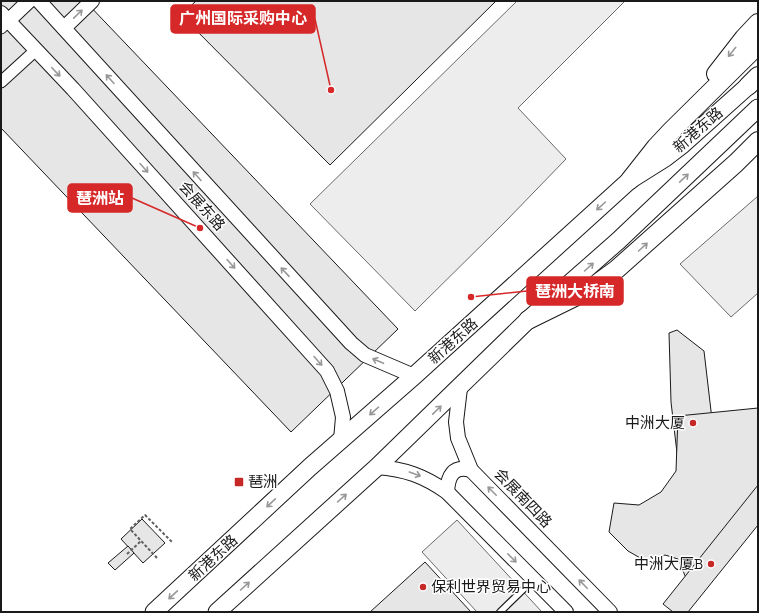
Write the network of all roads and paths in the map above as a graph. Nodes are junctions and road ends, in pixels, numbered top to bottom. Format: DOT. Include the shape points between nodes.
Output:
graph roads {
  1 [pos="29,1"];
  2 [pos="38,1"];
  3 [pos="92,1"];
  4 [pos="3,20"];
  5 [pos="758,23"];
  6 [pos="64,28"];
  7 [pos="758,45"];
  8 [pos="36,50"];
  9 [pos="755,80"];
  10 [pos="1,82"];
  11 [pos="758,108"];
  12 [pos="691,111"];
  13 [pos="758,141"];
  14 [pos="758,146"];
  15 [pos="736,163"];
  16 [pos="630,180"];
  17 [pos="528,320"];
  18 [pos="414,376"];
  19 [pos="460,388"];
  20 [pos="341,440"];
  21 [pos="377,467"];
  22 [pos="471,470"];
  23 [pos="447,492"];
  24 [pos="141,541"];
  25 [pos="173,543"];
  26 [pos="127,554"];
  27 [pos="157,558"];
  28 [pos="533,579"];
  29 [pos="154,612"];
  30 [pos="217,612"];
  31 [pos="500,612"];
  32 [pos="566,612"];
  33 [pos="610,612"];
  1 -- 4 [label="street"];
  2 -- 6 [label="street"];
  6 -- 3 [label="street, one-way"];
  4 -- 8 [label="street, 会展东路"];
  5 -- 12 [label="highway, one-way" via="719,69"];
  18 -- 6 [label="street, one-way" via="365,355 351,343"];
  7 -- 12 [label="highway"];
  8 -- 10 [label="street"];
  8 -- 20 [label="street, 会展东路, one-way" via="327,371 337,391 343,417"];
  9 -- 16 [label="main road, 新港东路" via="682,145"];
  17 -- 11 [label="main road, 新港东路, one-way" via="618,241"];
  12 -- 16 [label="highway" via="656,147"];
  13 -- 15 [label="highway"];
  14 -- 15 [label="highway"];
  17 -- 15 [label="highway, one-way" via="587,291 617,269"];
  16 -- 18 [label="main road, 新港东路, one-way"];
  17 -- 19 [label="main road, 新港东路"];
  18 -- 20 [label="main road, 新港东路, one-way"];
  21 -- 19 [label="main road, 新港东路, one-way"];
  19 -- 22 [label="street, 会展南四路" via="456,422 458,438"];
  20 -- 29 [label="main road, 新港东路, one-way"];
  21 -- 23 [label="street, one-way" via="402,470 420,476"];
  30 -- 21 [label="main road, 新港东路, one-way"];
  22 -- 23 [label="street" via="463,468 453,472 447,482"];
  33 -- 22 [label="street, 会展南四路, one-way"];
  23 -- 28 [label="street, one-way"];
  24 -- 25 [label="path" via="130,529 145,515"];
  24 -- 26 [label="path"];
  24 -- 27 [label="path"];
  28 -- 31 [label="lane"];
  28 -- 32 [label="street"];
}
